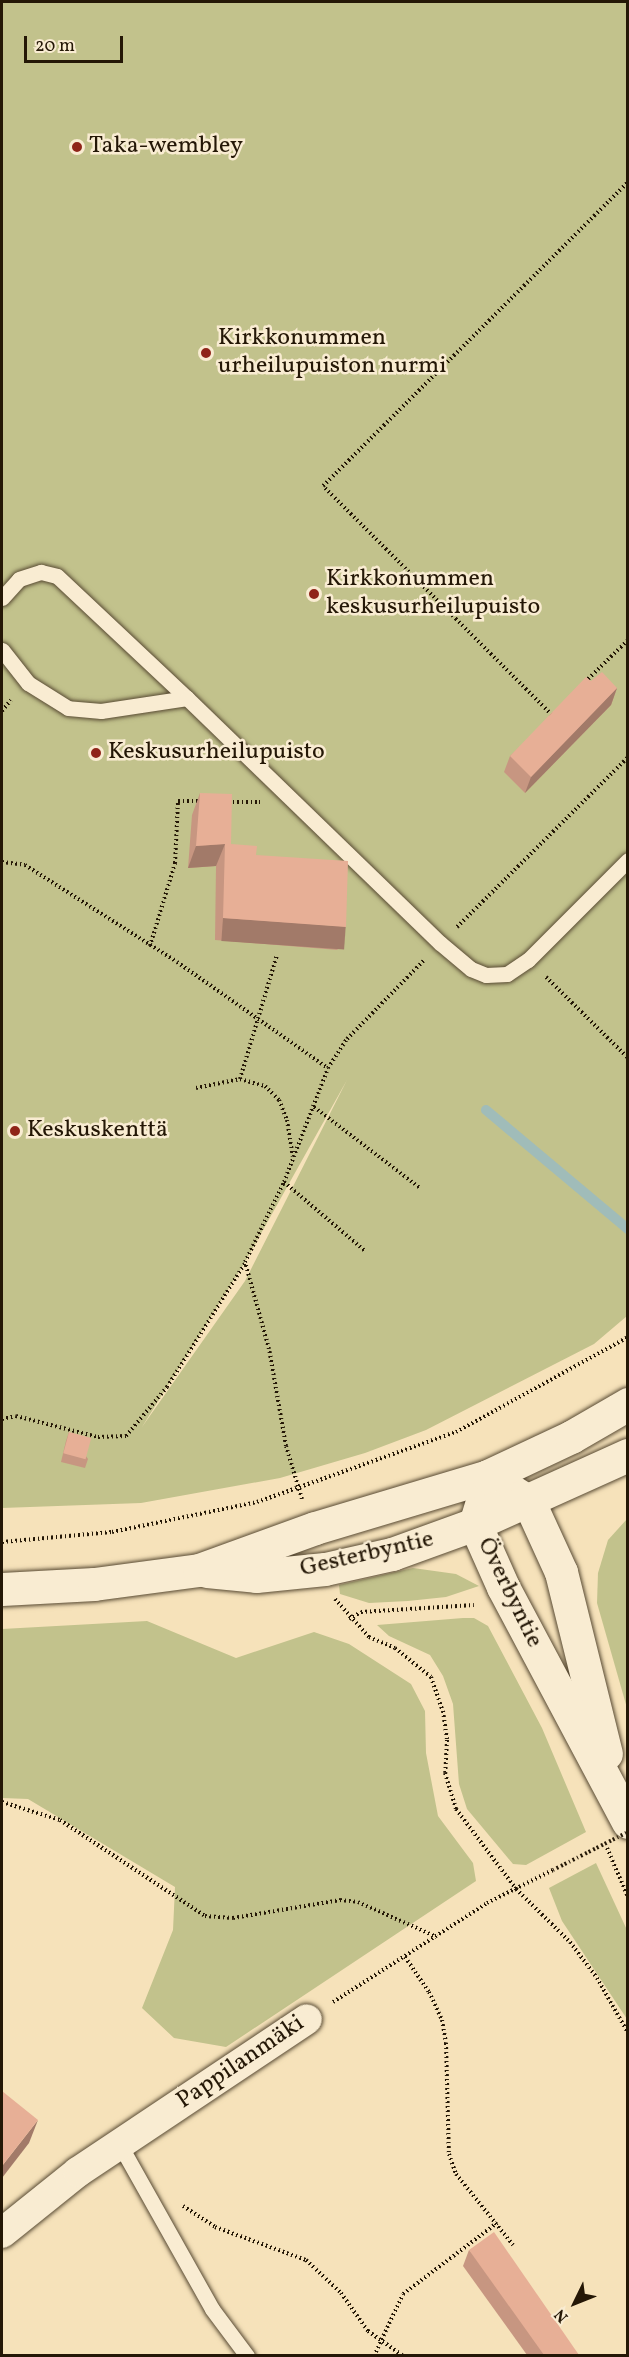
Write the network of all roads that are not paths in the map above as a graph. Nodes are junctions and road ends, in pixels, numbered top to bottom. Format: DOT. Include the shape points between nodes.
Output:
graph roads {
  1 [pos="2,594"];
  2 [pos="2,650"];
  3 [pos="187,698"];
  4 [pos="627,860"];
  5 [pos="627,1404"];
  6 [pos="627,1455"];
  7 [pos="488,1476"];
  8 [pos="529,1502"];
  9 [pos="475,1524"];
  10 [pos="199,1570"];
  11 [pos="2,1589"];
  12 [pos="616,1819"];
  13 [pos="307,2019"];
  14 [pos="120,2145"];
  15 [pos="2,2233"];
  16 [pos="247,2355"];
  1 -- 3 [label="lane" via="18,579 40,572 57,576"];
  2 -- 3 [label="lane" via="27,683 68,708 101,711"];
  3 -- 4 [label="lane" via="440,944 471,969 486,975 507,974 528,960"];
  5 -- 7 [label="street, Gesterbyntie" via="571,1437"];
  6 -- 8 [label="street, Gesterbyntie"];
  7 -- 8 [label="street"];
  7 -- 9 [label="street, Överbyntie"];
  7 -- 10 [label="street, Gesterbyntie" via="315,1528"];
  8 -- 9 [label="street, Gesterbyntie"];
  8 -- 12 [label="street, Överbyntie" via="561,1572"];
  9 -- 10 [label="street, Gesterbyntie" via="392,1554 325,1569 256,1576"];
  9 -- 12 [label="street, Överbyntie"];
  10 -- 11 [label="street, Gesterbyntie" via="94,1584"];
  13 -- 14 [label="street, Pappilanmäki"];
  14 -- 15 [label="street, Pappilanmäki" via="78,2172"];
  14 -- 16 [label="lane" via="212,2309"];
}
